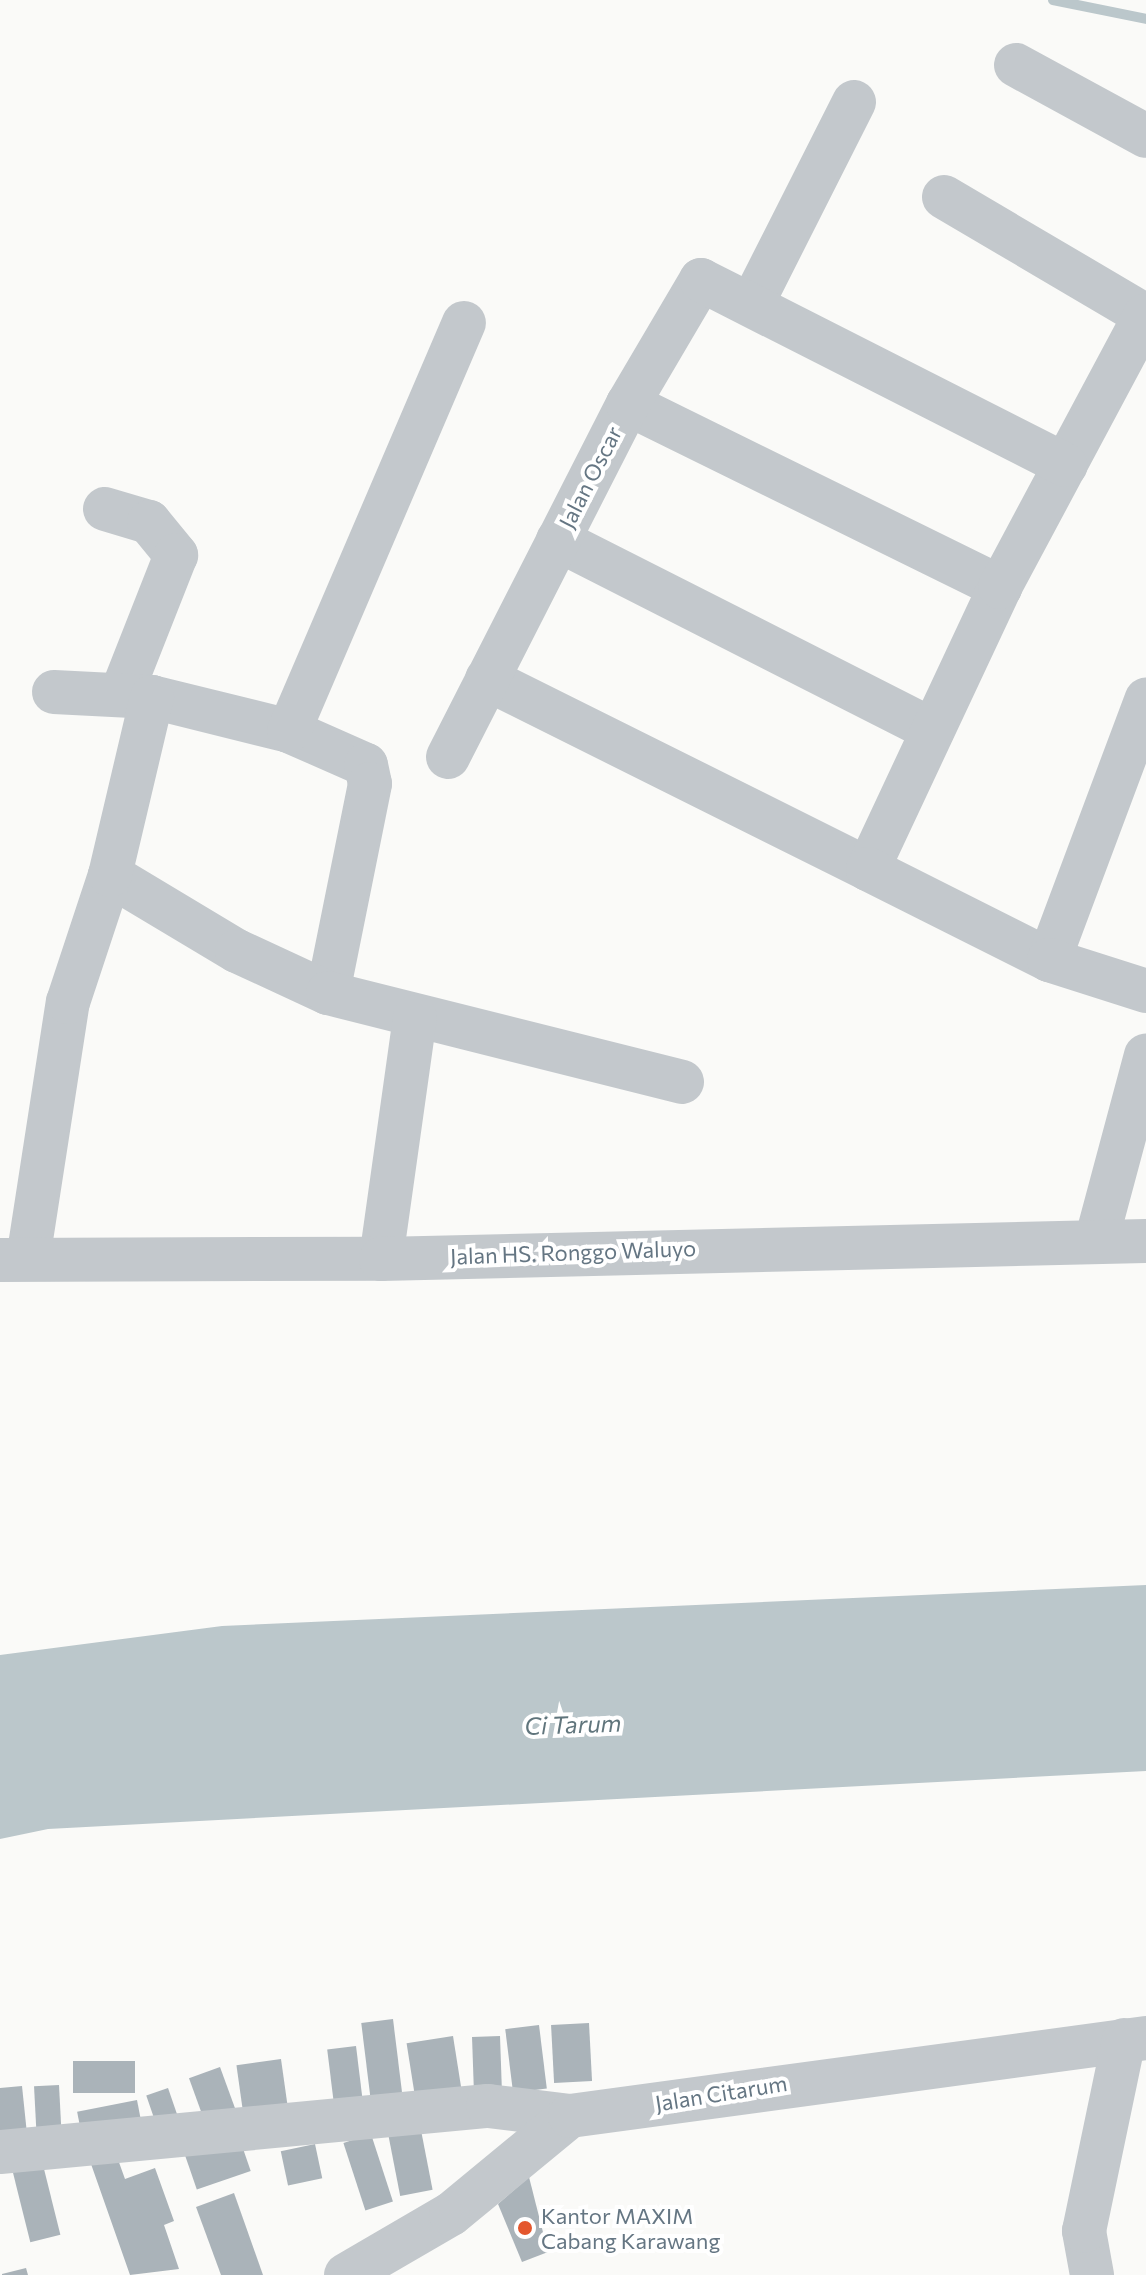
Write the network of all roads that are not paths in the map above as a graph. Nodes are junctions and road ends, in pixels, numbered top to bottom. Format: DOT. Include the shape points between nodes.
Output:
graph roads {
  1 [pos="1016,65"];
  2 [pos="854,102"];
  3 [pos="1146,136"];
  4 [pos="944,197"];
  5 [pos="753,302"];
  6 [pos="1145,316"];
  7 [pos="464,323"];
  8 [pos="628,404"];
  9 [pos="1066,465"];
  10 [pos="105,509"];
  11 [pos="558,540"];
  12 [pos="1000,587"];
  13 [pos="487,679"];
  14 [pos="54,692"];
  15 [pos="137,695"];
  16 [pos="1146,700"];
  17 [pos="933,730"];
  18 [pos="289,731"];
  19 [pos="448,757"];
  20 [pos="868,869"];
  21 [pos="110,875"];
  22 [pos="1049,960"];
  23 [pos="1146,991"];
  24 [pos="328,993"];
  25 [pos="415,1017"];
  26 [pos="1146,1055"];
  27 [pos="682,1082"];
  28 [pos="1097,1238"];
  29 [pos="1146,1241"];
  30 [pos="381,1259"];
  31 [pos="14,1260"];
  32 [pos="1135,2039"];
  33 [pos="570,2116"];
  34 [pos="0,2152"];
  35 [pos="346,2275"];
  36 [pos="1092,2275"];
  1 -- 3 [label="street"];
  2 -- 5 [label="street"];
  4 -- 6 [label="street"];
  5 -- 8 [label="street, Jalan Oscar" via="701,280"];
  5 -- 9 [label="street"];
  6 -- 9 [label="street"];
  7 -- 18 [label="street"];
  8 -- 11 [label="street, Jalan Oscar"];
  8 -- 12 [label="street"];
  9 -- 12 [label="street"];
  10 -- 15 [label="street" via="149,522 176,555"];
  11 -- 13 [label="street, Jalan Oscar"];
  11 -- 17 [label="street"];
  12 -- 17 [label="street"];
  13 -- 19 [label="street, Jalan Oscar"];
  13 -- 20 [label="street"];
  14 -- 15 [label="street"];
  15 -- 18 [label="street"];
  15 -- 21 [label="street"];
  16 -- 22 [label="street"];
  17 -- 20 [label="street"];
  18 -- 24 [label="street" via="358,757 369,775"];
  20 -- 22 [label="street"];
  21 -- 24 [label="street" via="237,951"];
  21 -- 31 [label="street" via="68,1002"];
  22 -- 23 [label="street"];
  24 -- 25 [label="street"];
  25 -- 27 [label="street"];
  25 -- 30 [label="street"];
  26 -- 28 [label="street"];
  28 -- 29 [label="street, Jalan HS. Ronggo Waluyo"];
  28 -- 30 [label="street, Jalan HS. Ronggo Waluyo"];
  30 -- 31 [label="street, Jalan HS. Ronggo Waluyo"];
  32 -- 33 [label="street, Jalan Citarum"];
  32 -- 36 [label="street" via="1084,2231"];
  33 -- 34 [label="street, Jalan Citarum" via="472,2107"];
  33 -- 35 [label="street" via="451,2214"];
}
